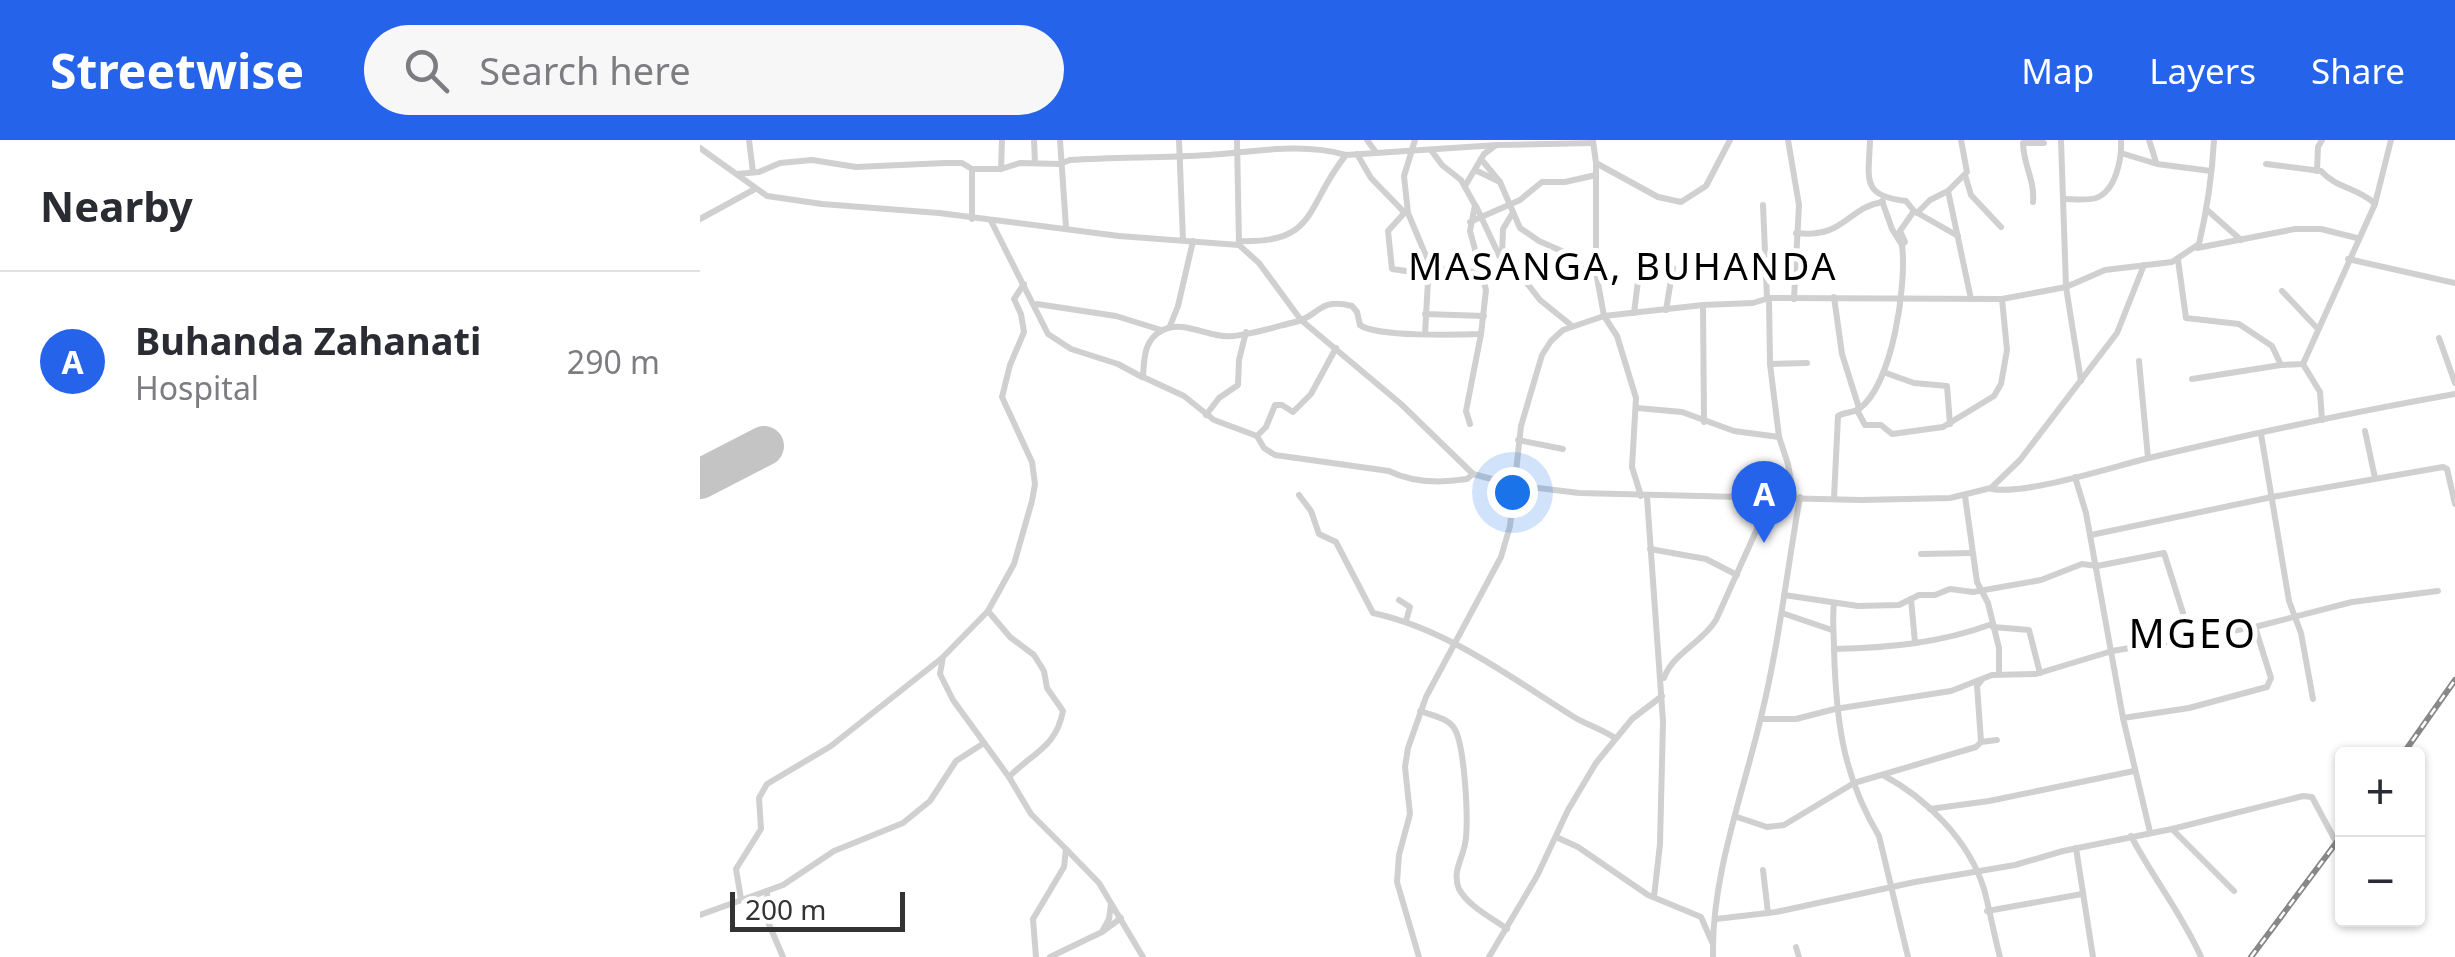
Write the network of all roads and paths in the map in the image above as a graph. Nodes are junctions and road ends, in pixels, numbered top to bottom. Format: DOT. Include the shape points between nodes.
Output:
graph roads {
  1 [pos="749,140"];
  2 [pos="1002,140"];
  3 [pos="1034,140"];
  4 [pos="1060,140"];
  5 [pos="1179,140"];
  6 [pos="1237,140"];
  7 [pos="1366,140"];
  8 [pos="1730,140"];
  9 [pos="1788,140"];
  10 [pos="1870,140"];
  11 [pos="1961,140"];
  12 [pos="2150,140"];
  13 [pos="2214,140"];
  14 [pos="2322,140"];
  15 [pos="2391,140"];
  16 [pos="2042,141"];
  17 [pos="2119,141"];
  18 [pos="1593,142"];
  19 [pos="1306,144"];
  20 [pos="1413,144"];
  21 [pos="1497,144"];
  22 [pos="2061,144"];
  23 [pos="700,148"];
  24 [pos="1238,150"];
  25 [pos="1431,150"];
  26 [pos="1375,152"];
  27 [pos="2122,152"];
  28 [pos="1357,154"];
  29 [pos="1346,155"];
  30 [pos="1179,156"];
  31 [pos="1481,159"];
  32 [pos="1035,163"];
  33 [pos="1596,163"];
  34 [pos="1060,164"];
  35 [pos="2157,164"];
  36 [pos="2266,164"];
  37 [pos="972,169"];
  38 [pos="1001,169"];
  39 [pos="1475,170"];
  40 [pos="2211,171"];
  41 [pos="2317,171"];
  42 [pos="753,172"];
  43 [pos="736,174"];
  44 [pos="1596,175"];
  45 [pos="1965,175"];
  46 [pos="1500,182"];
  47 [pos="1465,187"];
  48 [pos="755,189"];
  49 [pos="1948,191"];
  50 [pos="2062,199"];
  51 [pos="1882,200"];
  52 [pos="1930,200"];
  53 [pos="1906,201"];
  54 [pos="2034,202"];
  55 [pos="1510,204"];
  56 [pos="2374,204"];
  57 [pos="1475,205"];
  58 [pos="1763,205"];
  59 [pos="2206,210"];
  60 [pos="1406,211"];
  61 [pos="1916,212"];
  62 [pos="1512,214"];
  63 [pos="1482,217"];
  64 [pos="700,219"];
  65 [pos="972,219"];
  66 [pos="991,221"];
  67 [pos="1470,222"];
  68 [pos="1066,227"];
  69 [pos="2001,227"];
  70 [pos="1796,233"];
  71 [pos="1958,236"];
  72 [pos="2357,238"];
  73 [pos="1183,240"];
  74 [pos="1193,241"];
  75 [pos="2242,241"];
  76 [pos="1239,243"];
  77 [pos="1902,245"];
  78 [pos="2196,248"];
  79 [pos="1501,258"];
  80 [pos="2348,259"];
  81 [pos="1645,260"];
  82 [pos="2178,260"];
  83 [pos="1429,262"];
  84 [pos="2144,265"];
  85 [pos="1673,268"];
  86 [pos="1481,272"];
  87 [pos="1596,272"];
  88 [pos="1427,274"];
  89 [pos="2455,283"];
  90 [pos="1024,284"];
  91 [pos="2066,287"];
  92 [pos="2282,290"];
  93 [pos="1834,297"];
  94 [pos="1900,298"];
  95 [pos="1768,299"];
  96 [pos="1794,299"];
  97 [pos="1971,299"];
  98 [pos="2002,299"];
  99 [pos="1036,304"];
  100 [pos="1703,305"];
  101 [pos="1666,310"];
  102 [pos="1634,313"];
  103 [pos="1425,314"];
  104 [pos="1484,316"];
  105 [pos="1604,316"];
  106 [pos="1301,320"];
  107 [pos="1572,324"];
  108 [pos="2317,328"];
  109 [pos="1166,329"];
  110 [pos="1246,332"];
  111 [pos="1424,334"];
  112 [pos="1481,334"];
  113 [pos="2439,338"];
  114 [pos="1336,348"];
  115 [pos="2139,361"];
  116 [pos="1807,363"];
  117 [pos="1770,364"];
  118 [pos="2303,364"];
  119 [pos="2281,365"];
  120 [pos="1886,373"];
  121 [pos="1143,378"];
  122 [pos="2192,380"];
  123 [pos="2081,381"];
  124 [pos="2455,383"];
  125 [pos="2455,394"];
  126 [pos="1637,408"];
  127 [pos="1858,409"];
  128 [pos="1206,415"];
  129 [pos="2322,420"];
  130 [pos="1704,422"];
  131 [pos="1470,424"];
  132 [pos="1950,424"];
  133 [pos="2366,431"];
  134 [pos="2262,434"];
  135 [pos="1257,436"];
  136 [pos="1779,437"];
  137 [pos="1518,440"];
  138 [pos="1563,449"];
  139 [pos="2148,458"];
  140 [pos="1473,474"];
  141 [pos="2075,477"];
  142 [pos="2375,478"];
  143 [pos="1514,485"];
  144 [pos="1991,488"];
  145 [pos="1299,495"];
  146 [pos="1644,496"];
  147 [pos="1964,496"];
  148 [pos="1797,497"];
  149 [pos="1834,498"];
  150 [pos="2272,498"];
  151 [pos="1762,500"];
  152 [pos="2455,504"];
  153 [pos="2090,535"];
  154 [pos="1650,549"];
  155 [pos="1971,553"];
  156 [pos="1921,554"];
  157 [pos="2097,566"];
  158 [pos="1737,575"];
  159 [pos="1980,590"];
  160 [pos="2438,591"];
  161 [pos="1784,596"];
  162 [pos="1911,598"];
  163 [pos="1399,600"];
  164 [pos="1834,603"];
  165 [pos="988,611"];
  166 [pos="1782,613"];
  167 [pos="2183,614"];
  168 [pos="2295,617"];
  169 [pos="1406,620"];
  170 [pos="1992,626"];
  171 [pos="2255,627"];
  172 [pos="1832,630"];
  173 [pos="1915,642"];
  174 [pos="1454,645"];
  175 [pos="1834,649"];
  176 [pos="2112,652"];
  177 [pos="943,657"];
  178 [pos="1672,661"];
  179 [pos="1660,663"];
  180 [pos="2040,673"];
  181 [pos="1999,674"];
  182 [pos="1982,680"];
  183 [pos="1662,684"];
  184 [pos="1966,688"];
  185 [pos="1977,690"];
  186 [pos="1662,694"];
  187 [pos="2314,699"];
  188 [pos="1834,707"];
  189 [pos="1420,711"];
  190 [pos="2123,718"];
  191 [pos="1761,719"];
  192 [pos="1615,738"];
  193 [pos="1997,740"];
  194 [pos="1982,742"];
  195 [pos="984,743"];
  196 [pos="2134,770"];
  197 [pos="1882,774"];
  198 [pos="1009,776"];
  199 [pos="1854,783"];
  200 [pos="1930,809"];
  201 [pos="1737,817"];
  202 [pos="2172,830"];
  203 [pos="2150,832"];
  204 [pos="2131,836"];
  205 [pos="1556,837"];
  206 [pos="2335,838"];
  207 [pos="2076,848"];
  208 [pos="1066,849"];
  209 [pos="1763,870"];
  210 [pos="1976,871"];
  211 [pos="1893,888"];
  212 [pos="767,891"];
  213 [pos="2234,891"];
  214 [pos="2082,894"];
  215 [pos="1654,896"];
  216 [pos="741,900"];
  217 [pos="1110,903"];
  218 [pos="1988,910"];
  219 [pos="1768,913"];
  220 [pos="700,916"];
  221 [pos="1121,918"];
  222 [pos="1716,919"];
  223 [pos="1507,929"];
  224 [pos="1102,932"];
  225 [pos="1713,943"];
  226 [pos="1796,947"];
  227 [pos="783,957"];
  228 [pos="1036,957"];
  229 [pos="1050,957"];
  230 [pos="1143,957"];
  231 [pos="1419,957"];
  232 [pos="1489,957"];
  233 [pos="1714,957"];
  234 [pos="1799,957"];
  235 [pos="1908,957"];
  236 [pos="2000,957"];
  237 [pos="2093,957"];
  238 [pos="2201,957"];
  1 -- 42 [label="street"];
  2 -- 38 [label="street"];
  3 -- 32 [label="street"];
  4 -- 34 [label="street"];
  5 -- 30 [label="street"];
  6 -- 24 [label="street"];
  7 -- 26 [label="street"];
  8 -- 33 [label="street" via="1706,186 1681,202 1658,197"];
  9 -- 70 [label="street"];
  10 -- 51 [label="street" via="1869,180"];
  11 -- 45 [label="street"];
  12 -- 35 [label="street"];
  13 -- 40 [label="street"];
  14 -- 41 [label="street"];
  15 -- 56 [label="street"];
  16 -- 22 [label="street"];
  16 -- 54 [label="street" via="2023,143"];
  17 -- 27 [label="street"];
  18 -- 21 [label="street"];
  18 -- 33 [label="street"];
  19 -- 24 [label="street"];
  19 -- 29 [label="street"];
  20 -- 25 [label="street"];
  20 -- 26 [label="street"];
  20 -- 60 [label="street" via="1404,176"];
  21 -- 25 [label="street"];
  21 -- 31 [label="street"];
  22 -- 50 [label="street"];
  23 -- 43 [label="street"];
  24 -- 30 [label="street"];
  24 -- 76 [label="street"];
  25 -- 47 [label="street"];
  26 -- 28 [label="street"];
  27 -- 35 [label="street"];
  27 -- 50 [label="street" via="2100,197"];
  28 -- 29 [label="street"];
  28 -- 60 [label="street" via="1371,178"];
  29 -- 76 [label="street" via="1298,231"];
  30 -- 34 [label="street"];
  30 -- 73 [label="street"];
  31 -- 39 [label="street"];
  31 -- 46 [label="street"];
  32 -- 34 [label="street"];
  32 -- 38 [label="street"];
  33 -- 44 [label="street"];
  34 -- 68 [label="street"];
  35 -- 40 [label="street"];
  36 -- 41 [label="street"];
  37 -- 38 [label="street"];
  37 -- 42 [label="street" via="945,162 856,166 812,160"];
  37 -- 65 [label="street"];
  39 -- 46 [label="street"];
  39 -- 47 [label="street"];
  40 -- 59 [label="street"];
  41 -- 56 [label="street"];
  42 -- 43 [label="street"];
  43 -- 48 [label="street"];
  44 -- 55 [label="street" via="1542,182"];
  44 -- 87 [label="street"];
  45 -- 49 [label="street"];
  45 -- 69 [label="street" via="1971,195"];
  46 -- 55 [label="street"];
  47 -- 57 [label="street"];
  48 -- 64 [label="street"];
  48 -- 65 [label="street" via="810,203"];
  49 -- 52 [label="street"];
  49 -- 71 [label="street"];
  50 -- 91 [label="street"];
  51 -- 53 [label="street"];
  51 -- 70 [label="street" via="1832,231"];
  51 -- 77 [label="street"];
  52 -- 53 [label="street"];
  52 -- 61 [label="street"];
  53 -- 61 [label="street"];
  55 -- 62 [label="street"];
  55 -- 63 [label="street"];
  56 -- 72 [label="street"];
  57 -- 63 [label="street"];
  57 -- 67 [label="street"];
  58 -- 95 [label="street"];
  59 -- 75 [label="street"];
  59 -- 78 [label="street"];
  60 -- 83 [label="street"];
  60 -- 88 [label="street" via="1388,232 1392,269"];
  61 -- 71 [label="street"];
  61 -- 77 [label="street" via="1900,231"];
  62 -- 79 [label="street" via="1503,229"];
  62 -- 87 [label="street" via="1532,237"];
  63 -- 67 [label="street"];
  63 -- 79 [label="street"];
  65 -- 66 [label="street"];
  66 -- 68 [label="street"];
  66 -- 90 [label="street"];
  67 -- 86 [label="street"];
  68 -- 73 [label="street"];
  70 -- 96 [label="street"];
  71 -- 97 [label="street"];
  72 -- 75 [label="street" via="2309,228"];
  72 -- 80 [label="street"];
  73 -- 74 [label="street"];
  74 -- 76 [label="street"];
  74 -- 109 [label="street" via="1175,318"];
  75 -- 78 [label="street"];
  76 -- 106 [label="street"];
  77 -- 94 [label="street"];
  78 -- 82 [label="street"];
  79 -- 107 [label="street"];
  80 -- 89 [label="street"];
  80 -- 108 [label="street"];
  81 -- 102 [label="street"];
  82 -- 84 [label="street"];
  82 -- 119 [label="street" via="2186,318 2239,324 2272,346"];
  83 -- 86 [label="street" via="1448,271"];
  83 -- 88 [label="street"];
  84 -- 91 [label="street" via="2105,270"];
  84 -- 123 [label="street" via="2117,332"];
  85 -- 101 [label="street"];
  86 -- 104 [label="street"];
  87 -- 105 [label="street"];
  88 -- 103 [label="street"];
  90 -- 99 [label="street"];
  90 -- 165 [label="street" via="1014,299 1024,332 1002,397 1035,484 1019,550"];
  91 -- 98 [label="street"];
  91 -- 123 [label="street"];
  92 -- 108 [label="street"];
  93 -- 94 [label="street"];
  93 -- 96 [label="street"];
  93 -- 127 [label="street"];
  94 -- 97 [label="street"];
  94 -- 120 [label="street"];
  95 -- 96 [label="street"];
  95 -- 100 [label="street"];
  95 -- 117 [label="street"];
  97 -- 98 [label="street"];
  98 -- 132 [label="street" via="2007,336 2000,389"];
  99 -- 109 [label="street"];
  99 -- 121 [label="street" via="1057,342"];
  100 -- 101 [label="street"];
  100 -- 130 [label="street"];
  101 -- 102 [label="street"];
  102 -- 105 [label="street"];
  103 -- 104 [label="street"];
  103 -- 111 [label="street"];
  104 -- 112 [label="street"];
  105 -- 107 [label="street"];
  105 -- 126 [label="street" via="1617,336"];
  106 -- 110 [label="street"];
  106 -- 111 [label="street" via="1336,303 1356,308 1365,330"];
  106 -- 114 [label="street"];
  107 -- 137 [label="street" via="1542,356"];
  108 -- 118 [label="street"];
  109 -- 110 [label="street"];
  109 -- 121 [label="street" via="1147,346"];
  110 -- 128 [label="street" via="1238,385"];
  111 -- 112 [label="street"];
  112 -- 131 [label="street" via="1466,411"];
  113 -- 124 [label="street"];
  114 -- 135 [label="street" via="1304,402 1293,412 1275,405"];
  114 -- 140 [label="street"];
  115 -- 139 [label="street"];
  116 -- 117 [label="street"];
  117 -- 136 [label="street"];
  118 -- 119 [label="street"];
  118 -- 129 [label="street" via="2320,392"];
  119 -- 122 [label="street"];
  120 -- 127 [label="street"];
  120 -- 132 [label="street" via="1947,386"];
  121 -- 128 [label="street" via="1184,396"];
  123 -- 144 [label="street"];
  125 -- 129 [label="street"];
  126 -- 130 [label="street"];
  126 -- 146 [label="street" via="1632,467"];
  127 -- 132 [label="street" via="1865,424 1892,434"];
  127 -- 149 [label="street" via="1838,416"];
  128 -- 135 [label="street"];
  129 -- 134 [label="street"];
  130 -- 136 [label="street"];
  133 -- 142 [label="street"];
  134 -- 139 [label="street"];
  134 -- 150 [label="street"];
  135 -- 140 [label="street" via="1275,454 1411,479 1446,482"];
  136 -- 148 [label="street"];
  137 -- 138 [label="street"];
  137 -- 143 [label="street"];
  139 -- 141 [label="street"];
  140 -- 143 [label="street"];
  141 -- 144 [label="street"];
  141 -- 153 [label="street"];
  142 -- 150 [label="street"];
  142 -- 152 [label="street" via="2445,468"];
  143 -- 146 [label="street"];
  143 -- 174 [label="street" via="1501,557"];
  144 -- 147 [label="street"];
  145 -- 169 [label="street" via="1319,534 1336,542 1369,610"];
  146 -- 151 [label="street"];
  146 -- 154 [label="street"];
  147 -- 149 [label="street"];
  147 -- 155 [label="street"];
  148 -- 149 [label="street"];
  148 -- 151 [label="street"];
  148 -- 161 [label="street"];
  150 -- 153 [label="street"];
  150 -- 168 [label="street"];
  151 -- 158 [label="street"];
  153 -- 157 [label="street"];
  154 -- 158 [label="street" via="1706,559"];
  154 -- 179 [label="street"];
  155 -- 156 [label="street"];
  155 -- 159 [label="street"];
  157 -- 159 [label="street"];
  157 -- 167 [label="street" via="2164,552"];
  157 -- 176 [label="street"];
  158 -- 178 [label="street" via="1710,630"];
  159 -- 162 [label="street"];
  159 -- 170 [label="street"];
  160 -- 168 [label="street"];
  161 -- 164 [label="street"];
  161 -- 166 [label="street"];
  162 -- 164 [label="street" via="1899,605"];
  162 -- 173 [label="street"];
  163 -- 169 [label="street" via="1410,607"];
  164 -- 172 [label="street"];
  165 -- 177 [label="street"];
  165 -- 198 [label="street" via="1034,655 1063,711 1043,751"];
  166 -- 172 [label="street"];
  166 -- 191 [label="street"];
  168 -- 171 [label="street"];
  168 -- 187 [label="street"];
  169 -- 174 [label="street"];
  170 -- 173 [label="street"];
  170 -- 180 [label="street" via="2028,630"];
  170 -- 181 [label="street"];
  171 -- 176 [label="street"];
  171 -- 190 [label="street" via="2268,687"];
  172 -- 175 [label="street"];
  173 -- 175 [label="street"];
  174 -- 189 [label="street"];
  174 -- 192 [label="street"];
  175 -- 188 [label="street"];
  176 -- 180 [label="street"];
  176 -- 190 [label="street"];
  177 -- 195 [label="street" via="943,684"];
  177 -- 216 [label="street" via="831,746 767,784 758,798 760,829 736,868"];
  178 -- 179 [label="street"];
  178 -- 183 [label="street"];
  179 -- 183 [label="street"];
  180 -- 181 [label="street"];
  181 -- 182 [label="street"];
  182 -- 184 [label="street"];
  182 -- 185 [label="street"];
  183 -- 186 [label="street"];
  184 -- 185 [label="street"];
  184 -- 188 [label="street"];
  185 -- 194 [label="street"];
  186 -- 192 [label="street"];
  186 -- 215 [label="street"];
  188 -- 191 [label="street" via="1796,719"];
  188 -- 199 [label="street"];
  189 -- 223 [label="street" via="1446,720 1457,736 1468,796 1457,885"];
  189 -- 231 [label="street" via="1408,748 1410,814 1396,871"];
  190 -- 196 [label="street"];
  191 -- 201 [label="street"];
  192 -- 205 [label="street"];
  193 -- 194 [label="street"];
  194 -- 197 [label="street"];
  195 -- 198 [label="street"];
  195 -- 212 [label="street" via="956,761 914,816 834,851"];
  196 -- 200 [label="street"];
  196 -- 203 [label="street"];
  197 -- 199 [label="street"];
  197 -- 200 [label="street"];
  198 -- 208 [label="street" via="1031,814"];
  199 -- 201 [label="street" via="1784,825"];
  199 -- 211 [label="street"];
  200 -- 210 [label="street" via="1967,850"];
  201 -- 222 [label="street"];
  202 -- 203 [label="street"];
  202 -- 206 [label="street" via="2309,796"];
  202 -- 213 [label="street"];
  203 -- 204 [label="street"];
  204 -- 207 [label="street"];
  204 -- 238 [label="street"];
  205 -- 215 [label="street"];
  205 -- 223 [label="street"];
  207 -- 210 [label="street"];
  207 -- 214 [label="street"];
  208 -- 217 [label="street"];
  208 -- 228 [label="street" via="1064,867 1033,919"];
  209 -- 219 [label="street"];
  210 -- 211 [label="street"];
  210 -- 218 [label="street"];
  211 -- 219 [label="street"];
  211 -- 235 [label="street"];
  212 -- 216 [label="street"];
  212 -- 227 [label="street" via="768,922"];
  214 -- 218 [label="street"];
  214 -- 237 [label="street"];
  215 -- 225 [label="street" via="1701,917"];
  216 -- 220 [label="street"];
  217 -- 221 [label="street"];
  217 -- 224 [label="street"];
  218 -- 236 [label="street"];
  219 -- 222 [label="street"];
  221 -- 224 [label="street"];
  221 -- 230 [label="street"];
  222 -- 225 [label="street"];
  223 -- 232 [label="street"];
  224 -- 229 [label="street"];
  225 -- 233 [label="street"];
  226 -- 234 [label="street"];
}
